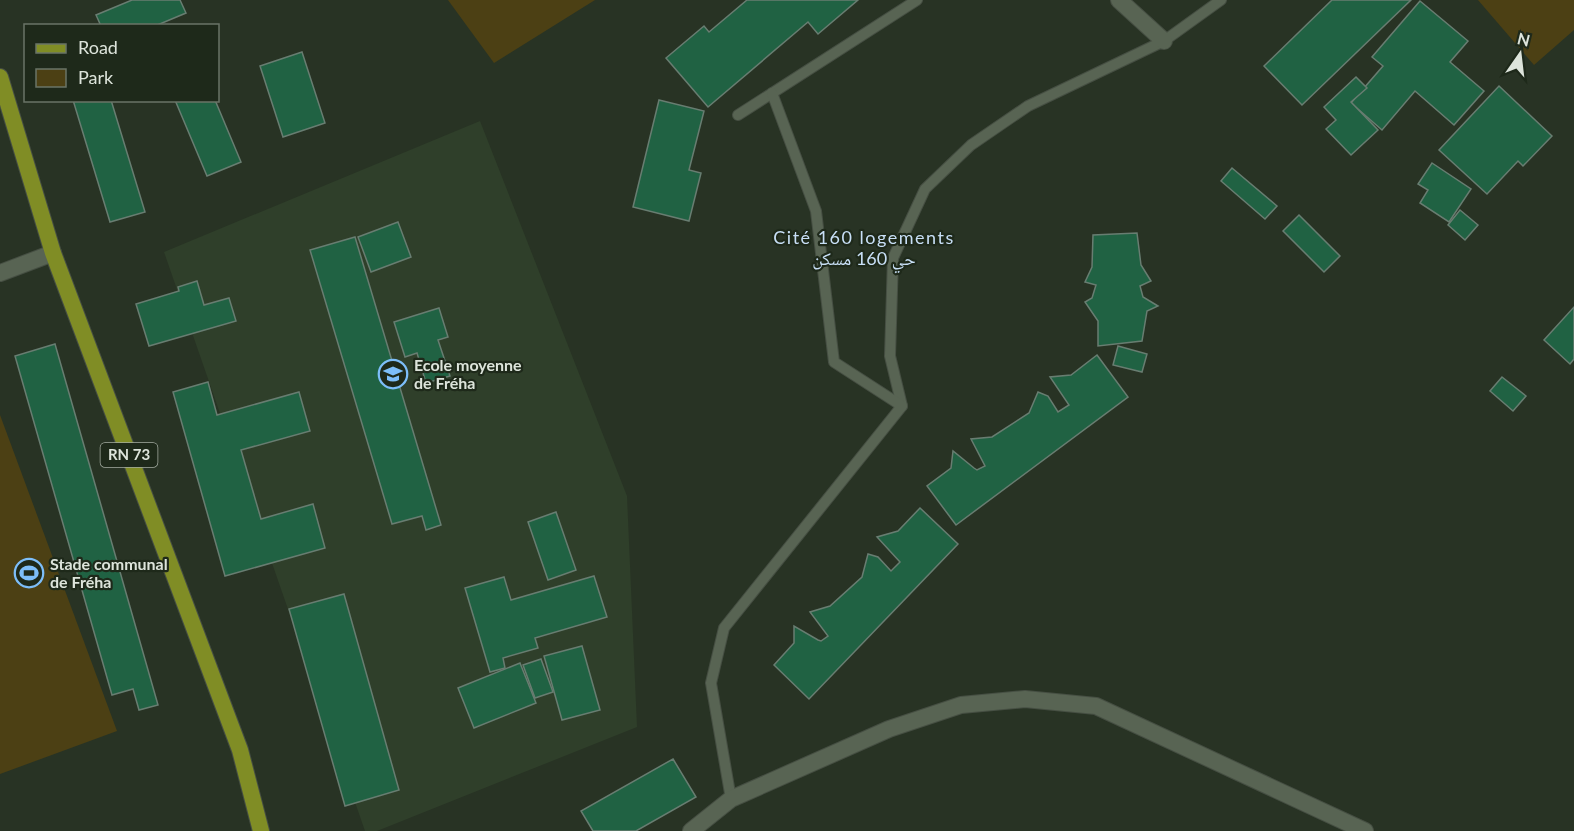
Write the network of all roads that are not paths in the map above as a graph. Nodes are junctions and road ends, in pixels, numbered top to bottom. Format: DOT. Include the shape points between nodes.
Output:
graph roads {
  1 [pos="917,0"];
  2 [pos="1119,0"];
  3 [pos="1221,0"];
  4 [pos="1164,41"];
  5 [pos="0,77"];
  6 [pos="772,93"];
  7 [pos="738,115"];
  8 [pos="53,253"];
  9 [pos="0,273"];
  10 [pos="902,406"];
  11 [pos="730,799"];
  12 [pos="261,831"];
  13 [pos="691,831"];
  14 [pos="1365,831"];
  1 -- 6 [label="lane"];
  2 -- 4 [label="street"];
  3 -- 4 [label="lane"];
  4 -- 10 [label="lane" via="1028,106 972,145 925,189 894,258 890,356"];
  5 -- 8 [label="main road, RN 73"];
  6 -- 7 [label="lane"];
  6 -- 10 [label="lane" via="816,211 834,362"];
  8 -- 9 [label="street"];
  8 -- 12 [label="main road, RN 73" via="240,750"];
  10 -- 11 [label="lane" via="724,627 711,683"];
  11 -- 13 [label="street"];
  11 -- 14 [label="street" via="889,729 961,705 1025,699 1096,706"];
}
